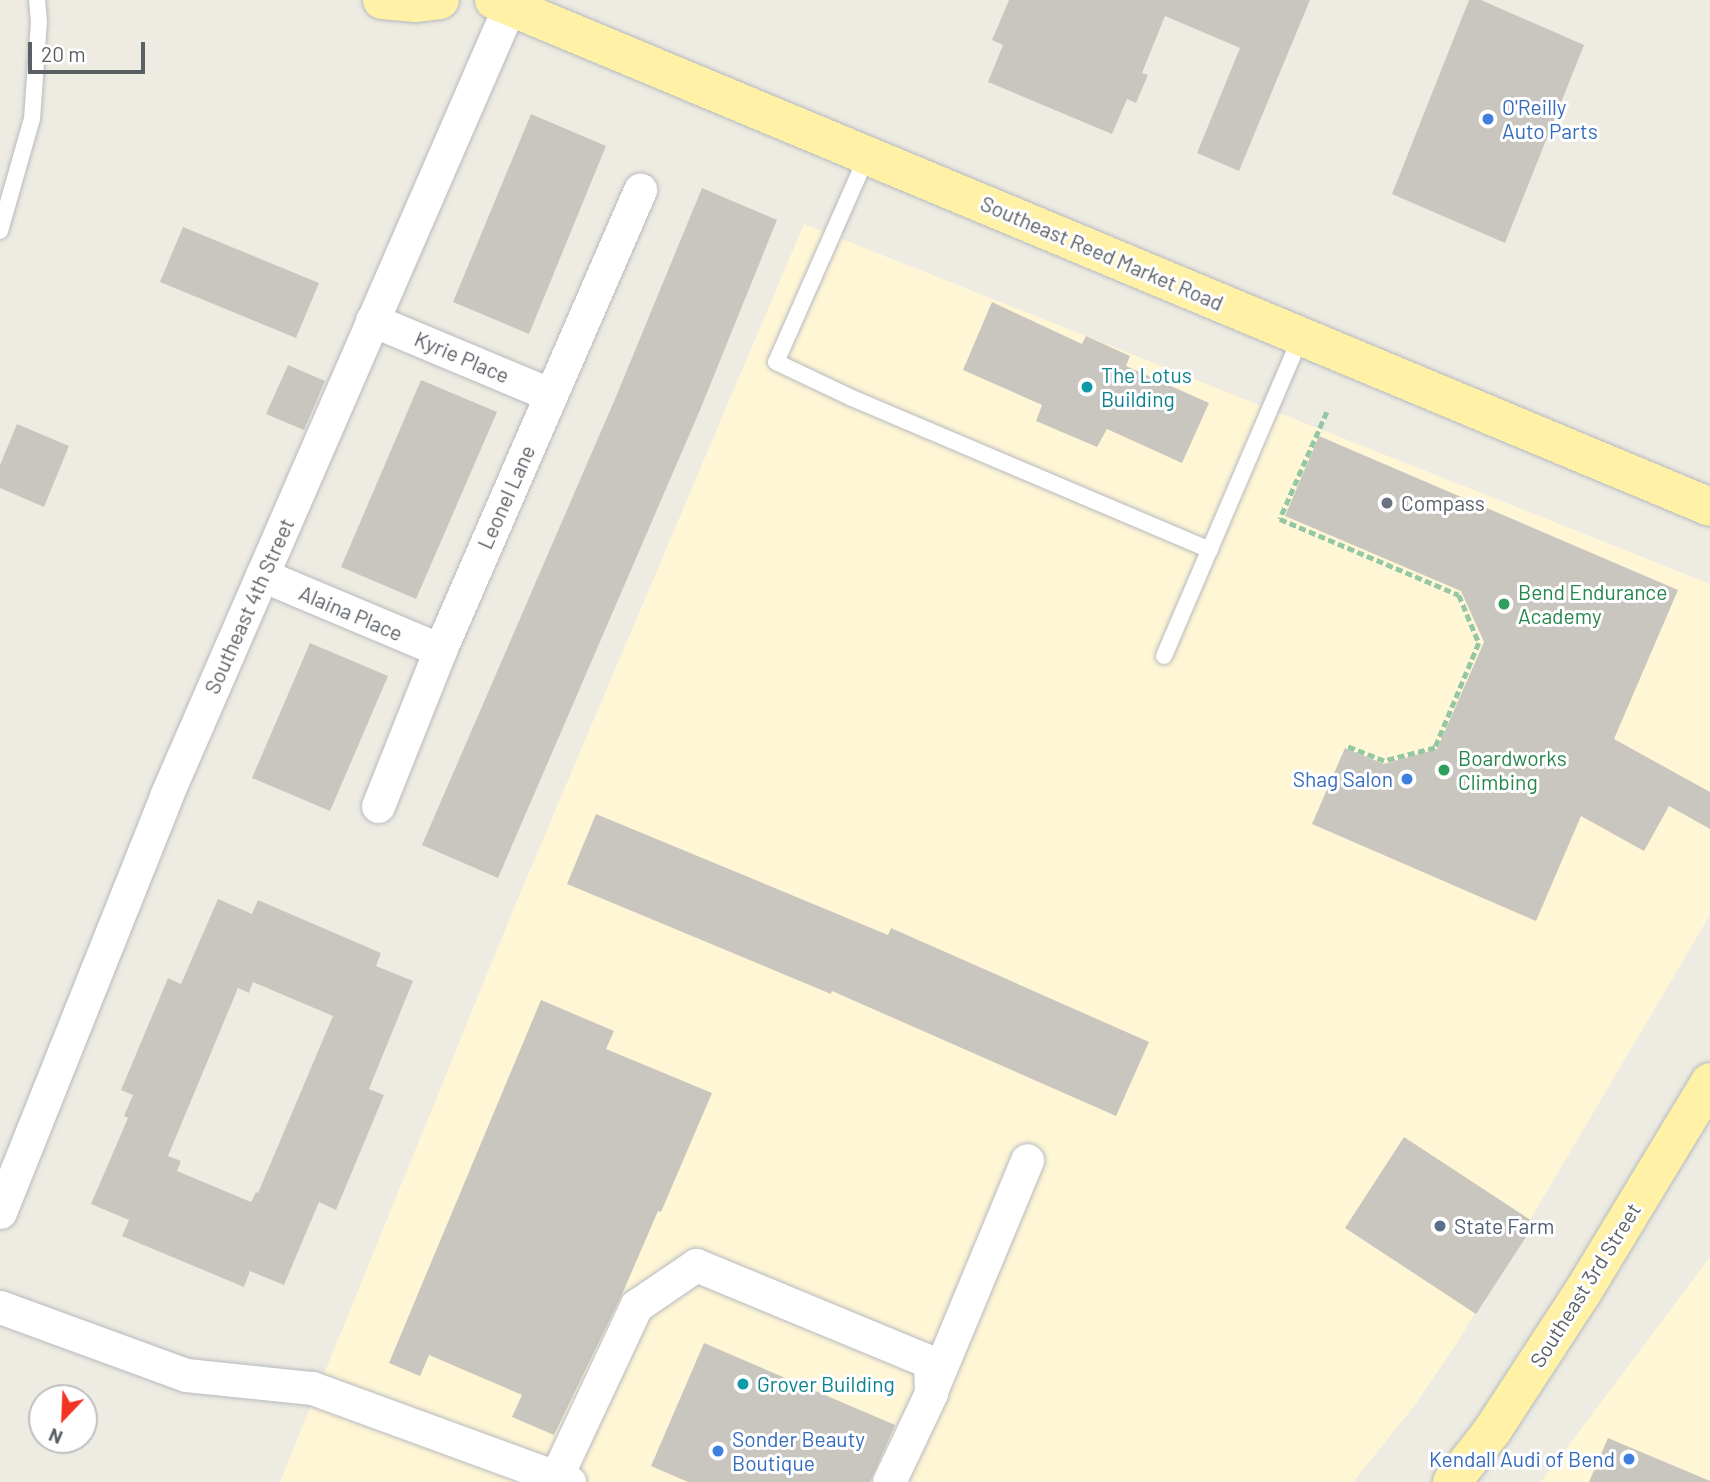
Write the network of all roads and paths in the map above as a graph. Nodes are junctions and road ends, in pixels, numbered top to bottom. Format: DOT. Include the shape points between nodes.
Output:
graph roads {
  1 [pos="37,0"];
  2 [pos="382,0"];
  3 [pos="440,0"];
  4 [pos="505,2"];
  5 [pos="867,156"];
  6 [pos="640,190"];
  7 [pos="0,231"];
  8 [pos="372,320"];
  9 [pos="1301,336"];
  10 [pos="551,395"];
  11 [pos="1327,412"];
  12 [pos="1710,508"];
  13 [pos="1210,550"];
  14 [pos="262,575"];
  15 [pos="440,650"];
  16 [pos="1164,656"];
  17 [pos="1346,746"];
  18 [pos="377,806"];
  19 [pos="1710,1082"];
  20 [pos="1027,1160"];
  21 [pos="0,1212"];
  22 [pos="0,1307"];
  23 [pos="931,1391"];
  24 [pos="562,1479"];
  25 [pos="889,1482"];
  26 [pos="1452,1482"];
  1 -- 7 [label="lane" via="32,119"];
  2 -- 3 [label="main road"];
  4 -- 5 [label="main road, Southeast Reed Market Road"];
  4 -- 8 [label="street, Southeast 4th Street"];
  5 -- 9 [label="main road, Southeast Reed Market Road"];
  5 -- 13 [label="lane" via="776,362"];
  6 -- 10 [label="street, Leonel Lane"];
  8 -- 10 [label="street, Kyrie Place"];
  8 -- 14 [label="street, Southeast 4th Street"];
  9 -- 12 [label="main road, Southeast Reed Market Road"];
  9 -- 13 [label="lane"];
  10 -- 15 [label="street, Leonel Lane"];
  11 -- 17 [label="path" via="1280,519 1459,595 1479,643 1436,748 1384,761"];
  13 -- 16 [label="lane"];
  14 -- 15 [label="street, Alaina Place"];
  14 -- 21 [label="street, Southeast 4th Street" via="166,796"];
  15 -- 18 [label="street, Leonel Lane"];
  19 -- 26 [label="main road, Southeast 3rd Street" via="1584,1290 1492,1431"];
  20 -- 23 [label="street"];
  22 -- 24 [label="street" via="186,1375 313,1388"];
  23 -- 24 [label="street" via="930,1362 696,1265 636,1306"];
  23 -- 25 [label="street"];
}
